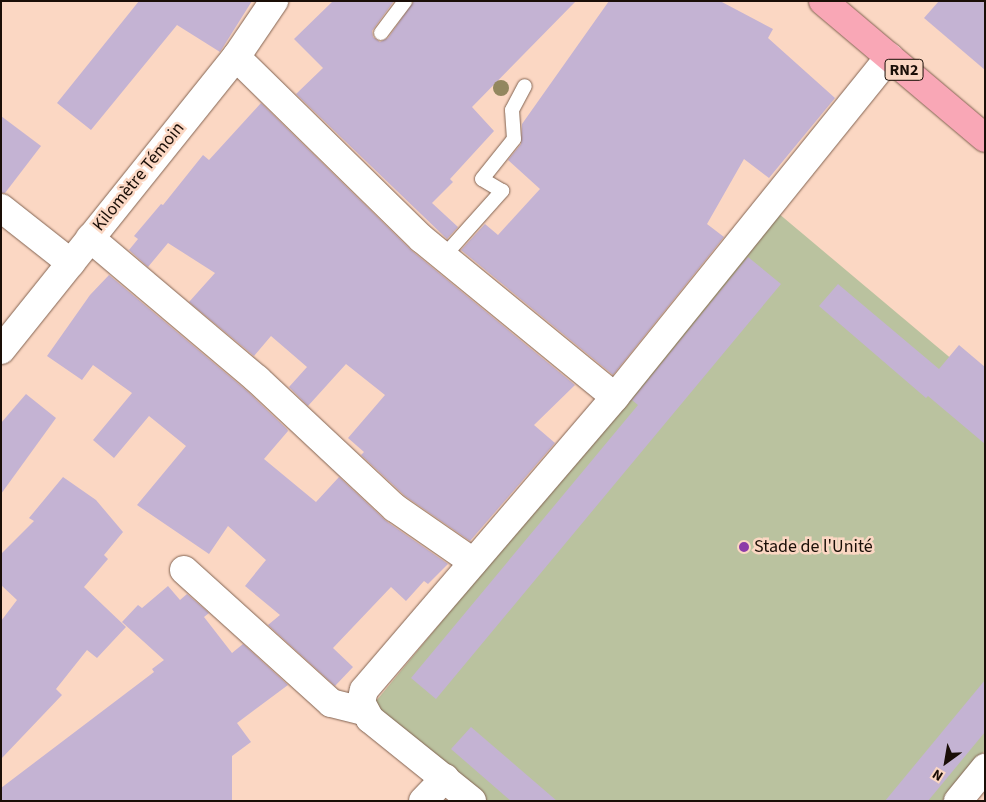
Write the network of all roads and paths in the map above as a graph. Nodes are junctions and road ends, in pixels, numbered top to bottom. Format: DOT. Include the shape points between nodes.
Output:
graph roads {
  1 [pos="274,1"];
  2 [pos="405,1"];
  3 [pos="823,1"];
  4 [pos="381,33"];
  5 [pos="236,57"];
  6 [pos="889,57"];
  7 [pos="525,86"];
  8 [pos="985,138"];
  9 [pos="1,208"];
  10 [pos="90,238"];
  11 [pos="443,257"];
  12 [pos="71,263"];
  13 [pos="1,350"];
  14 [pos="615,397"];
  15 [pos="473,562"];
  16 [pos="184,570"];
  17 [pos="364,711"];
  18 [pos="985,768"];
  19 [pos="444,778"];
  20 [pos="423,801"];
  21 [pos="472,801"];
  22 [pos="958,801"];
  1 -- 5 [label="street, Kilomètre Témoin"];
  2 -- 4 [label="lane"];
  3 -- 6 [label="highway, RN2"];
  5 -- 10 [label="street, Kilomètre Témoin"];
  5 -- 11 [label="street" via="383,203"];
  6 -- 8 [label="highway, RN2"];
  6 -- 14 [label="street"];
  7 -- 11 [label="lane" via="512,110 514,139 482,179 502,191"];
  9 -- 12 [label="street"];
  10 -- 12 [label="street, Kilomètre Témoin"];
  10 -- 15 [label="street" via="257,379 395,508"];
  11 -- 14 [label="street"];
  12 -- 13 [label="street, Kilomètre Témoin"];
  14 -- 15 [label="street"];
  15 -- 17 [label="street" via="364,690 361,702"];
  16 -- 17 [label="street" via="331,703"];
  17 -- 19 [label="street"];
  18 -- 22 [label="street"];
  19 -- 20 [label="street"];
  19 -- 21 [label="street"];
}
